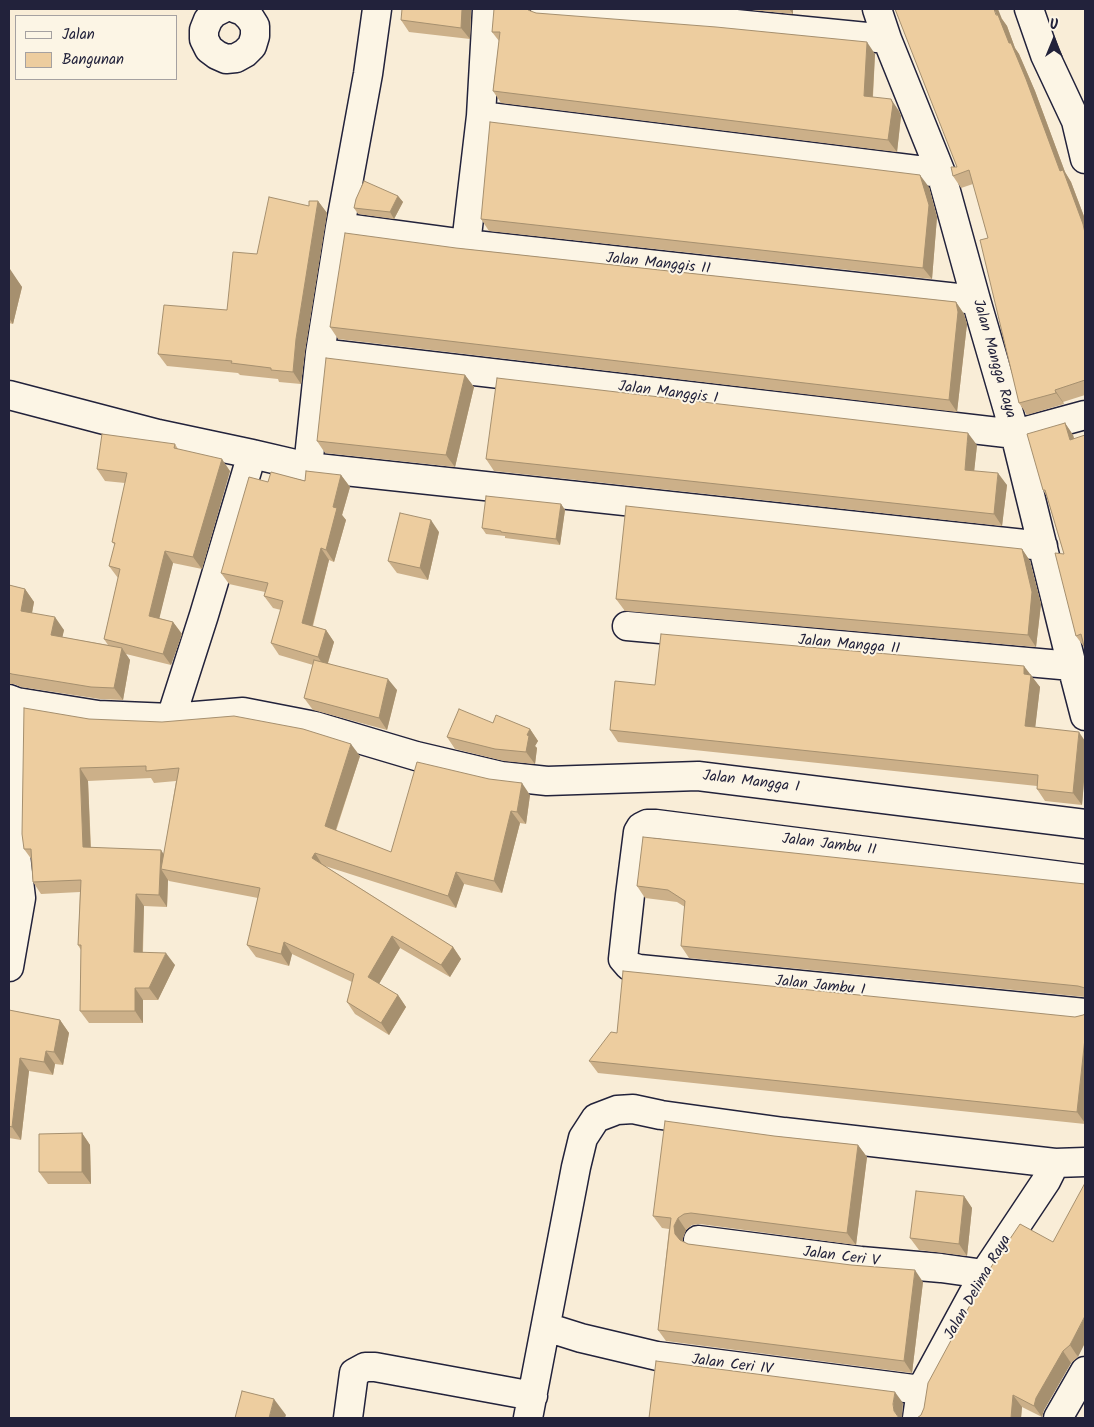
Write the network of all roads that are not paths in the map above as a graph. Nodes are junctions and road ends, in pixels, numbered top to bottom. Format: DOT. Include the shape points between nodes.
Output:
graph roads {
  1 [pos="237,9"];
  2 [pos="377,9"];
  3 [pos="487,9"];
  4 [pos="545,9"];
  5 [pos="876,9"];
  6 [pos="1029,9"];
  7 [pos="207,13"];
  8 [pos="887,39"];
  9 [pos="481,116"];
  10 [pos="1085,159"];
  11 [pos="941,173"];
  12 [pos="340,227"];
  13 [pos="466,244"];
  14 [pos="976,300"];
  15 [pos="320,353"];
  16 [pos="9,395"];
  17 [pos="1085,415"];
  18 [pos="1015,434"];
  19 [pos="252,454"];
  20 [pos="308,467"];
  21 [pos="1043,546"];
  22 [pos="627,626"];
  23 [pos="1072,666"];
  24 [pos="13,701"];
  25 [pos="1085,716"];
  26 [pos="171,718"];
  27 [pos="1085,824"];
  28 [pos="12,846"];
  29 [pos="1085,879"];
  30 [pos="630,895"];
  31 [pos="9,968"];
  32 [pos="1085,1013"];
  33 [pos="1055,1162"];
  34 [pos="1085,1162"];
  35 [pos="698,1240"];
  36 [pos="984,1274"];
  37 [pos="546,1328"];
  38 [pos="1085,1371"];
  39 [pos="921,1390"];
  40 [pos="530,1407"];
  41 [pos="348,1418"];
  42 [pos="917,1418"];
  43 [pos="1058,1418"];
  1 -- 7 [label="street" via="250,18 255,26 255,36 252,46 236,58 226,58 209,49 204,39"];
  2 -- 12 [label="street"];
  3 -- 9 [label="street"];
  4 -- 8 [label="street"];
  5 -- 8 [label="street, Jalan Mangga Raya"];
  6 -- 10 [label="street" via="1045,55 1076,121"];
  8 -- 11 [label="street, Jalan Mangga Raya"];
  9 -- 11 [label="street"];
  9 -- 13 [label="street"];
  11 -- 14 [label="street, Jalan Mangga Raya"];
  12 -- 13 [label="street, Jalan Manggis II"];
  12 -- 15 [label="street"];
  13 -- 14 [label="street, Jalan Manggis II"];
  14 -- 18 [label="street, Jalan Mangga Raya"];
  15 -- 18 [label="street, Jalan Manggis I"];
  15 -- 20 [label="street"];
  16 -- 19 [label="street" via="158,434"];
  17 -- 18 [label="street"];
  18 -- 21 [label="street, Jalan Mangga Raya"];
  19 -- 20 [label="street"];
  19 -- 26 [label="street"];
  20 -- 21 [label="street"];
  21 -- 23 [label="street, Jalan Mangga Raya"];
  22 -- 23 [label="street, Jalan Mangga II"];
  23 -- 25 [label="street, Jalan Mangga Raya"];
  24 -- 26 [label="street, Jalan Mangga I" via="98,715"];
  24 -- 28 [label="street"];
  26 -- 27 [label="street, Jalan Mangga I" via="243,712 315,726 416,756 501,776 547,782 698,776"];
  28 -- 31 [label="street" via="21,898"];
  29 -- 30 [label="street, Jalan Jambu II" via="650,824 638,832"];
  30 -- 32 [label="street, Jalan Jambu I" via="623,959 629,966 639,969"];
  33 -- 34 [label="street"];
  33 -- 36 [label="street, Jalan Delima Raya" via="1046,1181"];
  33 -- 37 [label="street" via="784,1132 661,1116 633,1109 617,1110 596,1118 583,1138"];
  35 -- 36 [label="street, Jalan Ceri V"];
  36 -- 39 [label="street, Jalan Delima Raya"];
  37 -- 39 [label="street, Jalan Ceri IV" via="658,1356"];
  37 -- 40 [label="street"];
  38 -- 43 [label="street"];
  39 -- 42 [label="street, Jalan Delima Raya"];
  40 -- 41 [label="street" via="365,1367 354,1373"];
}
